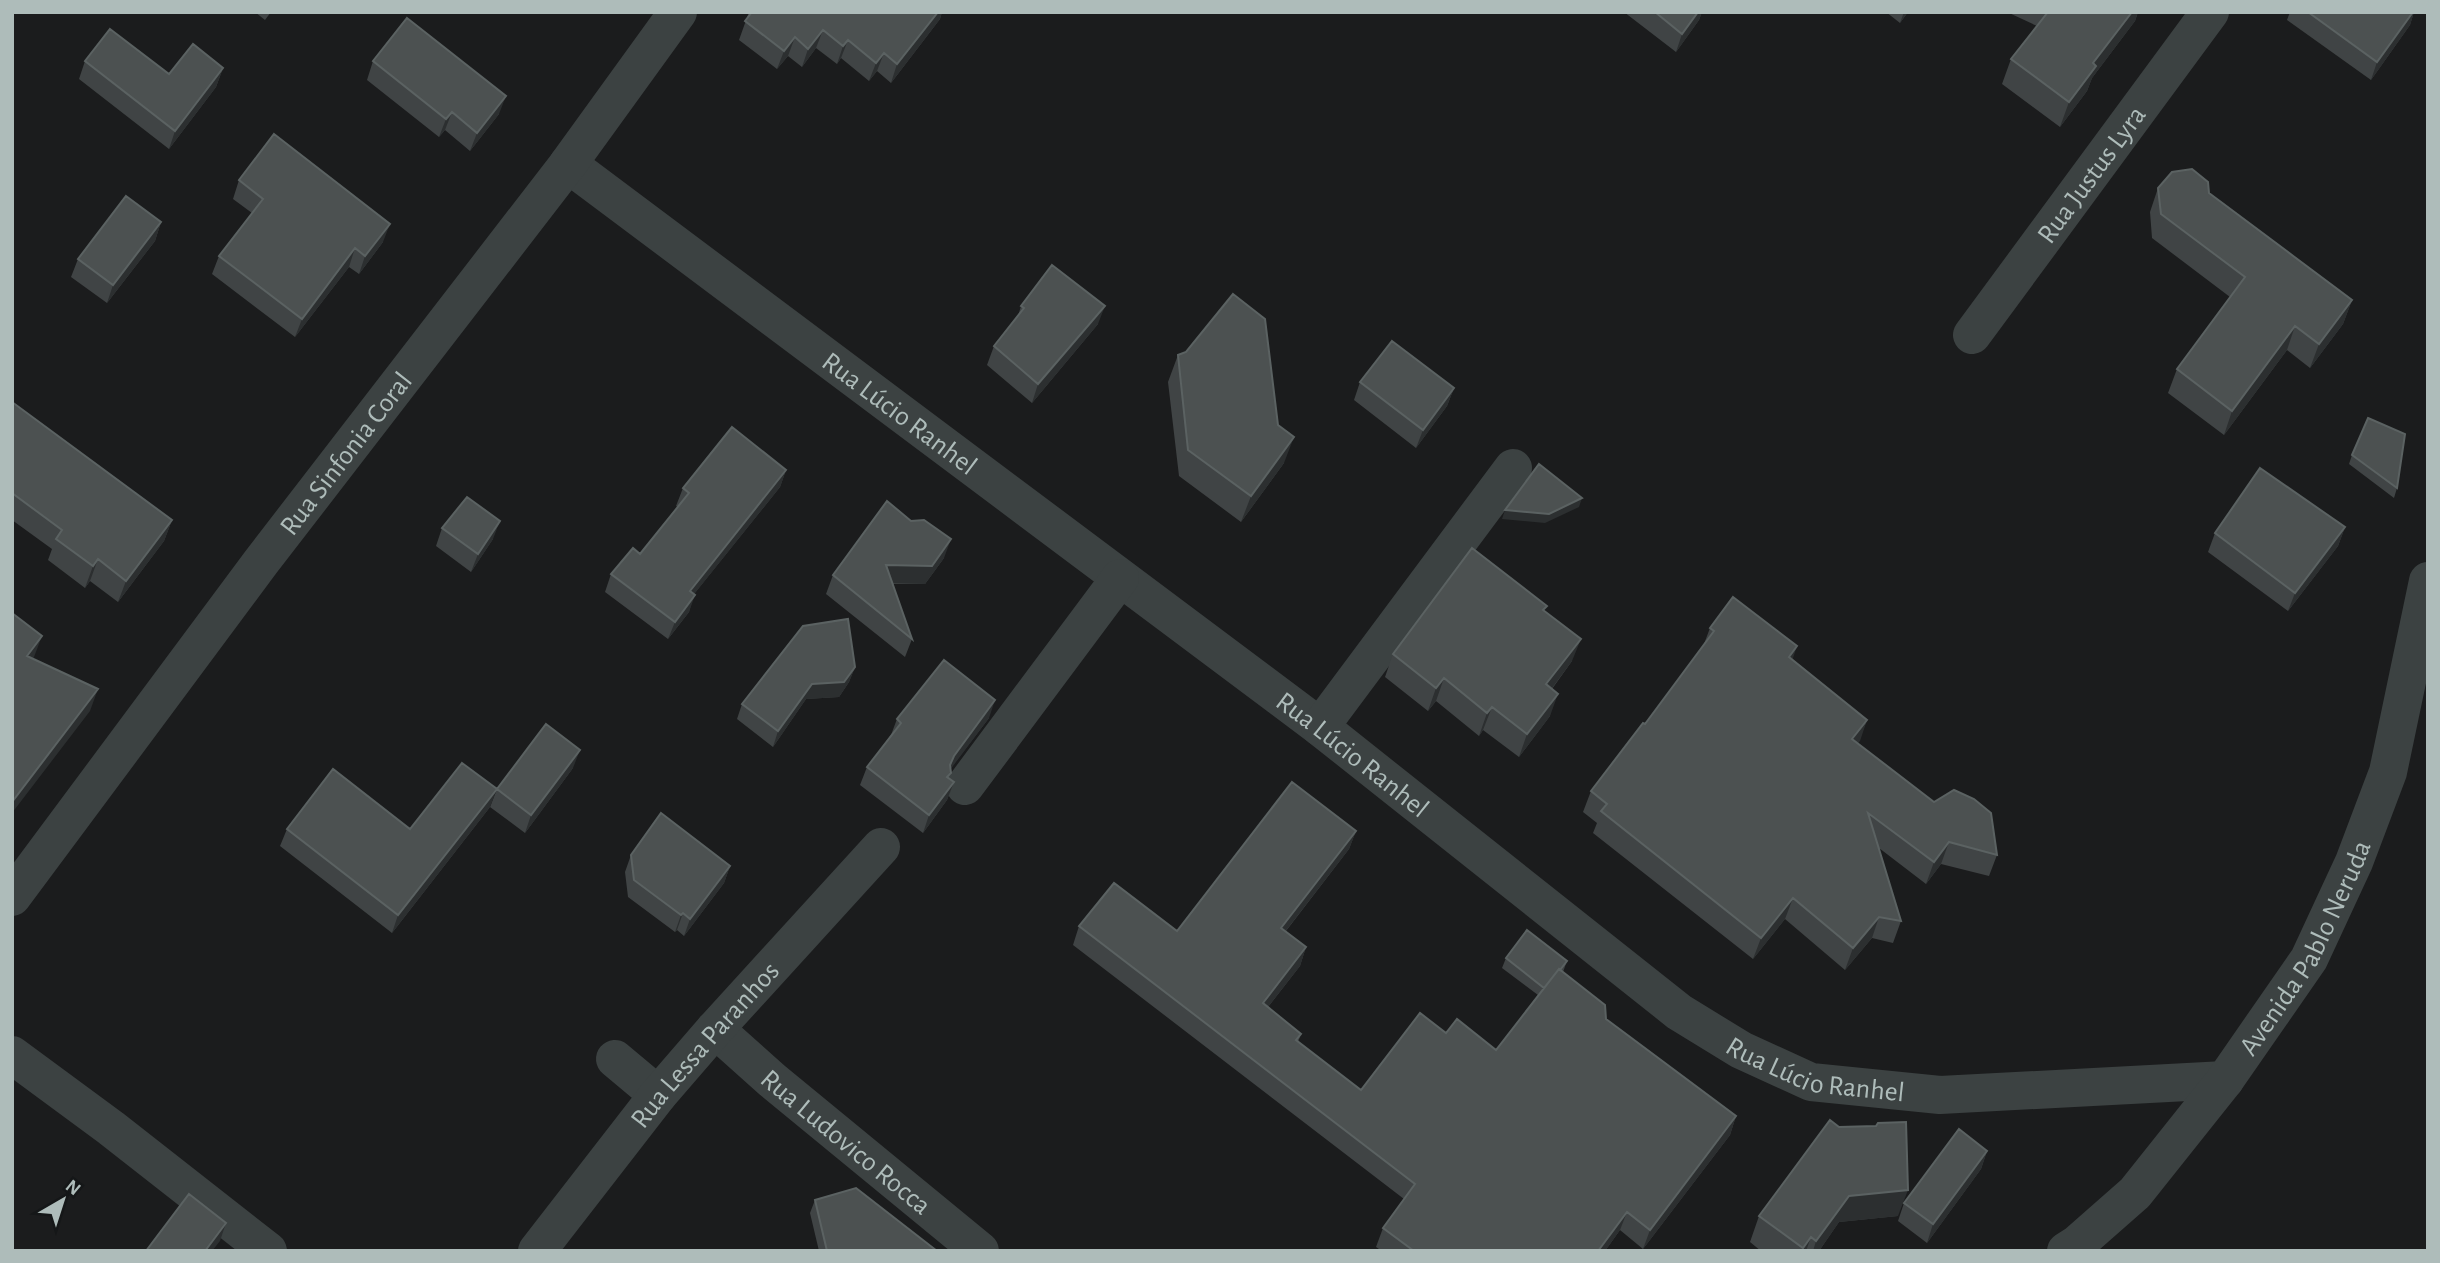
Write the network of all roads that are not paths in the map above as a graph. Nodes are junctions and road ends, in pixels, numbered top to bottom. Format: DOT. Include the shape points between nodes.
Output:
graph roads {
  1 [pos="678,12"];
  2 [pos="2210,12"];
  3 [pos="568,164"];
  4 [pos="1972,335"];
  5 [pos="1513,468"];
  6 [pos="1120,578"];
  7 [pos="2428,581"];
  8 [pos="1320,727"];
  9 [pos="965,786"];
  10 [pos="881,847"];
  11 [pos="12,897"];
  12 [pos="715,1029"];
  13 [pos="12,1055"];
  14 [pos="615,1059"];
  15 [pos="2225,1080"];
  16 [pos="659,1096"];
  17 [pos="268,1251"];
  18 [pos="537,1251"];
  19 [pos="980,1251"];
  20 [pos="2066,1251"];
  1 -- 3 [label="street, Rua Sinfonia Coral"];
  2 -- 4 [label="street, Rua Justus Lyra"];
  3 -- 6 [label="street, Rua Lúcio Ranhel"];
  3 -- 11 [label="street, Rua Sinfonia Coral" via="261,562"];
  5 -- 8 [label="street"];
  6 -- 8 [label="street, Rua Lúcio Ranhel"];
  6 -- 9 [label="street"];
  7 -- 15 [label="street, Avenida Pablo Neruda" via="2388,772 2354,862 2309,959"];
  8 -- 15 [label="street, Rua Lúcio Ranhel" via="1679,1012 1741,1050 1811,1082 1940,1095"];
  10 -- 12 [label="street, Rua Lessa Paranhos"];
  12 -- 16 [label="street, Rua Lessa Paranhos"];
  12 -- 19 [label="street, Rua Ludovico Rocca"];
  13 -- 17 [label="street"];
  14 -- 16 [label="street"];
  15 -- 20 [label="street, Avenida Pablo Neruda" via="2134,1193"];
  16 -- 18 [label="street, Rua Lessa Paranhos"];
}
